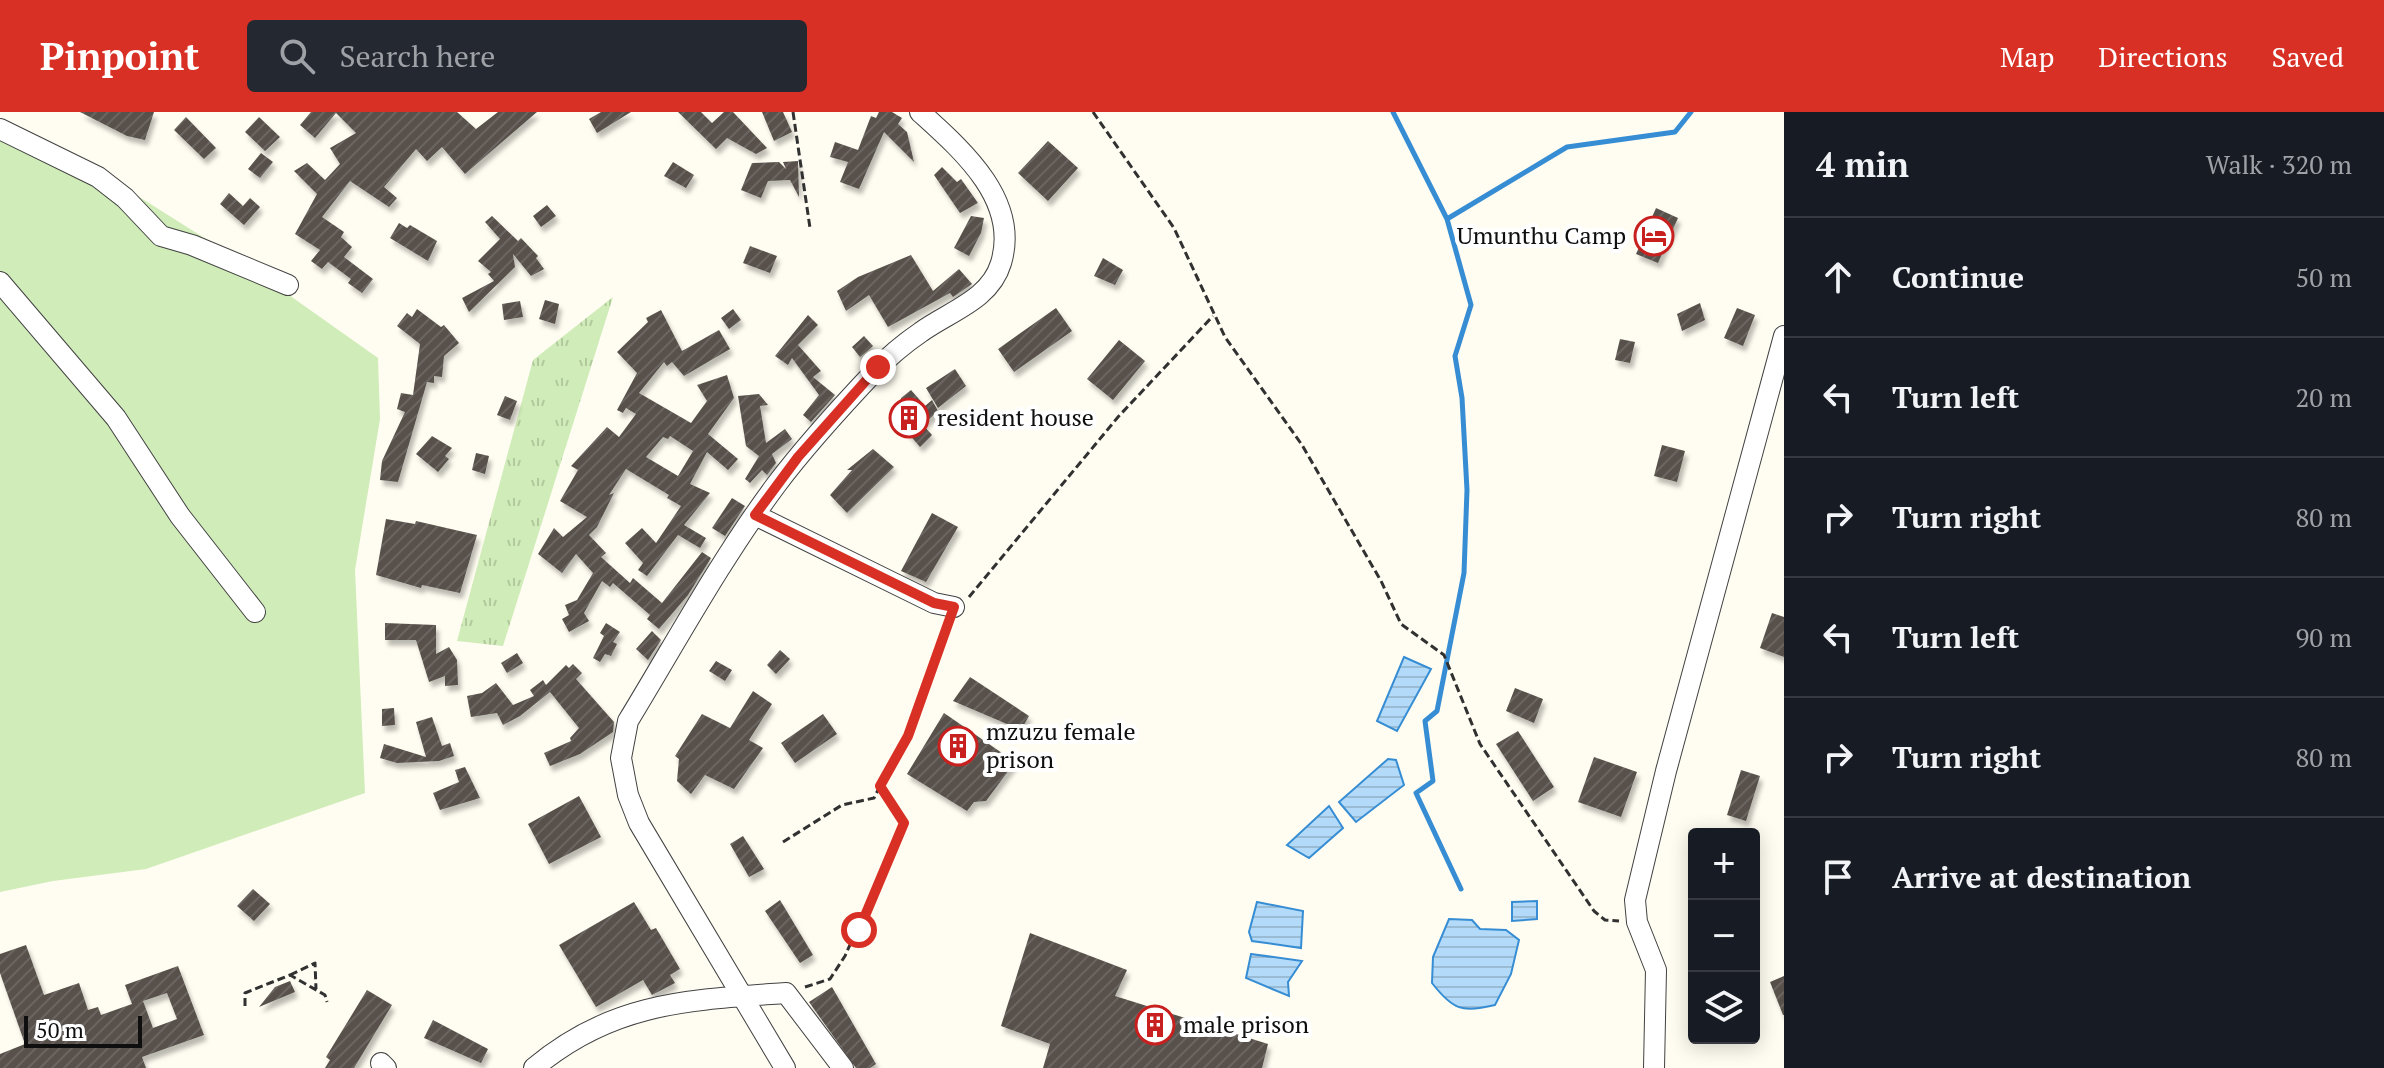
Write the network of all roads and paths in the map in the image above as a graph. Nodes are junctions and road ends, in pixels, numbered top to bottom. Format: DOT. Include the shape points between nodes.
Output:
graph roads {
  1 [pos="793,112"];
  2 [pos="920,112"];
  3 [pos="1093,112"];
  4 [pos="0,129"];
  5 [pos="810,228"];
  6 [pos="0,282"];
  7 [pos="288,285"];
  8 [pos="1213,315"];
  9 [pos="1784,336"];
  10 [pos="755,515"];
  11 [pos="954,607"];
  12 [pos="255,612"];
  13 [pos="880,786"];
  14 [pos="783,842"];
  15 [pos="1637,922"];
  16 [pos="290,975"];
  17 [pos="316,989"];
  18 [pos="786,993"];
  19 [pos="740,996"];
  20 [pos="327,1002"];
  21 [pos="245,1006"];
  22 [pos="534,1068"];
  23 [pos="785,1068"];
  24 [pos="843,1068"];
  25 [pos="1654,1068"];
  1 -- 5 [label="path"];
  2 -- 10 [label="street" via="956,145 998,201 1005,232 995,281 878,367 798,457"];
  3 -- 8 [label="path" via="1174,228"];
  4 -- 7 [label="street" via="98,177 161,236"];
  6 -- 12 [label="street" via="116,418 180,516"];
  8 -- 11 [label="path" via="1118,417 970,596"];
  8 -- 15 [label="path" via="1302,445 1401,624 1444,655 1480,744 1526,813 1598,915"];
  9 -- 15 [label="street" via="1662,786 1635,900"];
  10 -- 11 [label="street" via="934,603"];
  10 -- 19 [label="street" via="628,721 621,758 628,795 652,849"];
  11 -- 13 [label="path" via="908,736"];
  13 -- 14 [label="path" via="874,798 842,805"];
  13 -- 18 [label="path" via="904,823 879,888 830,979"];
  15 -- 25 [label="street" via="1656,970"];
  16 -- 17 [label="path"];
  16 -- 17 [label="path" via="315,963"];
  16 -- 21 [label="path" via="245,993"];
  17 -- 20 [label="path"];
  18 -- 19 [label="street"];
  18 -- 24 [label="street"];
  19 -- 22 [label="street" via="643,1009 608,1020 565,1043"];
  19 -- 23 [label="street"];
}
